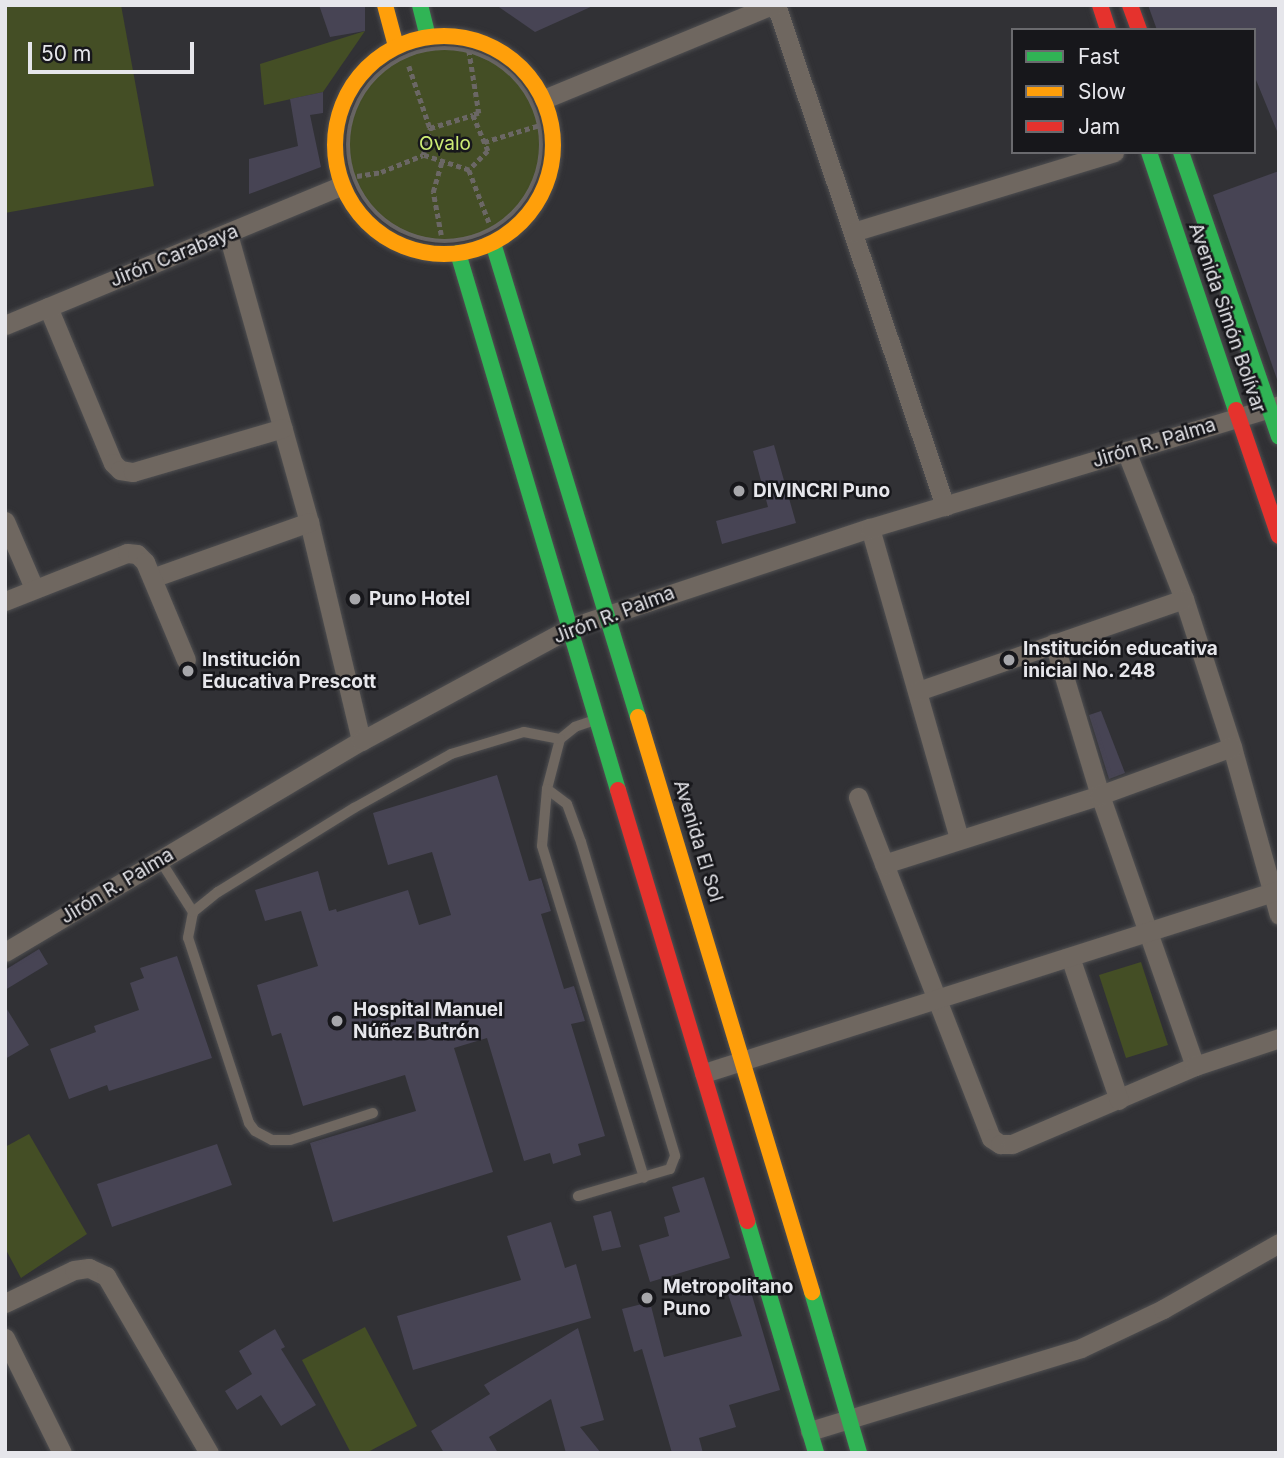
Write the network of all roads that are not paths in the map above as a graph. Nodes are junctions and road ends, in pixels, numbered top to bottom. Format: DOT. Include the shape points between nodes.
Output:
graph roads {
  1 [pos="384,5"];
  2 [pos="420,5"];
  3 [pos="774,5"];
  4 [pos="1100,5"];
  5 [pos="1130,5"];
  6 [pos="1107,28"];
  7 [pos="1138,28"];
  8 [pos="428,36"];
  9 [pos="400,51"];
  10 [pos="544,99"];
  11 [pos="1107,154"];
  12 [pos="1150,154"];
  13 [pos="1182,154"];
  14 [pos="347,182"];
  15 [pos="853,232"];
  16 [pos="228,234"];
  17 [pos="493,236"];
  18 [pos="458,253"];
  19 [pos="48,307"];
  20 [pos="5,326"];
  21 [pos="1274,407"];
  22 [pos="1238,418"];
  23 [pos="283,428"];
  24 [pos="1279,437"];
  25 [pos="1126,451"];
  26 [pos="945,506"];
  27 [pos="5,521"];
  28 [pos="309,522"];
  29 [pos="870,528"];
  30 [pos="1279,536"];
  31 [pos="152,578"];
  32 [pos="34,588"];
  33 [pos="1184,599"];
  34 [pos="5,601"];
  35 [pos="607,614"];
  36 [pos="572,627"];
  37 [pos="1054,643"];
  38 [pos="186,660"];
  39 [pos="918,691"];
  40 [pos="599,719"];
  41 [pos="560,738"];
  42 [pos="361,741"];
  43 [pos="1231,747"];
  44 [pos="547,789"];
  45 [pos="1100,795"];
  46 [pos="858,797"];
  47 [pos="959,838"];
  48 [pos="160,860"];
  49 [pos="884,864"];
  50 [pos="1275,892"];
  51 [pos="193,912"];
  52 [pos="1279,915"];
  53 [pos="1150,932"];
  54 [pos="5,952"];
  55 [pos="1070,957"];
  56 [pos="934,997"];
  57 [pos="1279,1038"];
  58 [pos="743,1059"];
  59 [pos="1195,1066"];
  60 [pos="704,1073"];
  61 [pos="1119,1100"];
  62 [pos="373,1113"];
  63 [pos="644,1178"];
  64 [pos="578,1196"];
  65 [pos="1279,1243"];
  66 [pos="5,1303"];
  67 [pos="5,1338"];
  68 [pos="849,1419"];
  69 [pos="810,1431"];
  70 [pos="62,1453"];
  71 [pos="209,1453"];
  72 [pos="816,1453"];
  73 [pos="859,1453"];
  1 -- 9 [label="main road"];
  2 -- 8 [label="main road"];
  3 -- 10 [label="street"];
  3 -- 15 [label="street"];
  4 -- 6 [label="main road"];
  5 -- 7 [label="main road"];
  8 -- 9 [label="main road"];
  8 -- 10 [label="main road" via="463,37 497,49 525,70"];
  9 -- 14 [label="main road" via="369,65 348,90 336,121 334,154"];
  10 -- 17 [label="main road" via="553,143 552,165 541,197 521,223"];
  11 -- 15 [label="street"];
  12 -- 22 [label="main road, Avenida Simón Bolívar"];
  13 -- 21 [label="main road, Avenida Simón Bolívar"];
  14 -- 16 [label="street, Jirón Carabaya"];
  14 -- 18 [label="main road" via="360,216 388,240 422,252"];
  15 -- 26 [label="street"];
  16 -- 19 [label="street, Jirón Carabaya"];
  16 -- 23 [label="street"];
  17 -- 18 [label="main road"];
  17 -- 35 [label="main road, Avenida El Sol"];
  18 -- 36 [label="main road"];
  19 -- 20 [label="street, Jirón Carabaya"];
  19 -- 23 [label="street" via="113,463 120,470 133,472"];
  21 -- 22 [label="street, Jirón R. Palma"];
  21 -- 24 [label="main road, Avenida Simón Bolívar"];
  22 -- 25 [label="street, Jirón R. Palma"];
  22 -- 30 [label="main road, Avenida Simón Bolívar"];
  23 -- 28 [label="street"];
  25 -- 26 [label="street, Jirón R. Palma"];
  25 -- 33 [label="street"];
  26 -- 29 [label="street, Jirón R. Palma"];
  27 -- 32 [label="street"];
  28 -- 31 [label="street"];
  28 -- 42 [label="street"];
  29 -- 35 [label="street, Jirón R. Palma"];
  29 -- 39 [label="street"];
  31 -- 32 [label="street" via="137,554 127,553"];
  31 -- 38 [label="street"];
  32 -- 34 [label="street"];
  33 -- 37 [label="street"];
  33 -- 43 [label="street"];
  35 -- 36 [label="street, Jirón R. Palma"];
  35 -- 58 [label="main road, Avenida El Sol"];
  36 -- 40 [label="main road"];
  36 -- 42 [label="street, Jirón R. Palma"];
  37 -- 39 [label="street"];
  37 -- 45 [label="street"];
  39 -- 47 [label="street"];
  40 -- 41 [label="lane"];
  40 -- 60 [label="main road"];
  41 -- 44 [label="lane"];
  41 -- 51 [label="lane" via="524,732 451,754 354,808"];
  42 -- 48 [label="street, Jirón R. Palma"];
  43 -- 45 [label="street"];
  43 -- 50 [label="street"];
  44 -- 63 [label="lane" via="542,846"];
  44 -- 63 [label="lane" via="567,804 581,842 675,1150 670,1169"];
  45 -- 47 [label="street"];
  45 -- 53 [label="street"];
  46 -- 49 [label="street"];
  47 -- 49 [label="street"];
  48 -- 51 [label="lane"];
  48 -- 54 [label="street, Jirón R. Palma"];
  49 -- 56 [label="street"];
  50 -- 52 [label="street"];
  50 -- 53 [label="street"];
  51 -- 62 [label="lane" via="188,938 255,1131 272,1140 290,1140"];
  53 -- 55 [label="street"];
  53 -- 59 [label="street"];
  55 -- 56 [label="street"];
  55 -- 61 [label="street"];
  56 -- 58 [label="street"];
  56 -- 61 [label="street" via="991,1139 1012,1144"];
  57 -- 59 [label="street"];
  58 -- 60 [label="street"];
  58 -- 68 [label="main road, Avenida El Sol"];
  59 -- 61 [label="street"];
  60 -- 69 [label="main road"];
  63 -- 64 [label="lane"];
  65 -- 68 [label="street" via="1163,1309 1081,1348"];
  66 -- 71 [label="street" via="74,1270 89,1268 106,1276"];
  67 -- 70 [label="street"];
  68 -- 69 [label="street"];
  68 -- 73 [label="main road, Avenida El Sol"];
  69 -- 72 [label="main road"];
}
